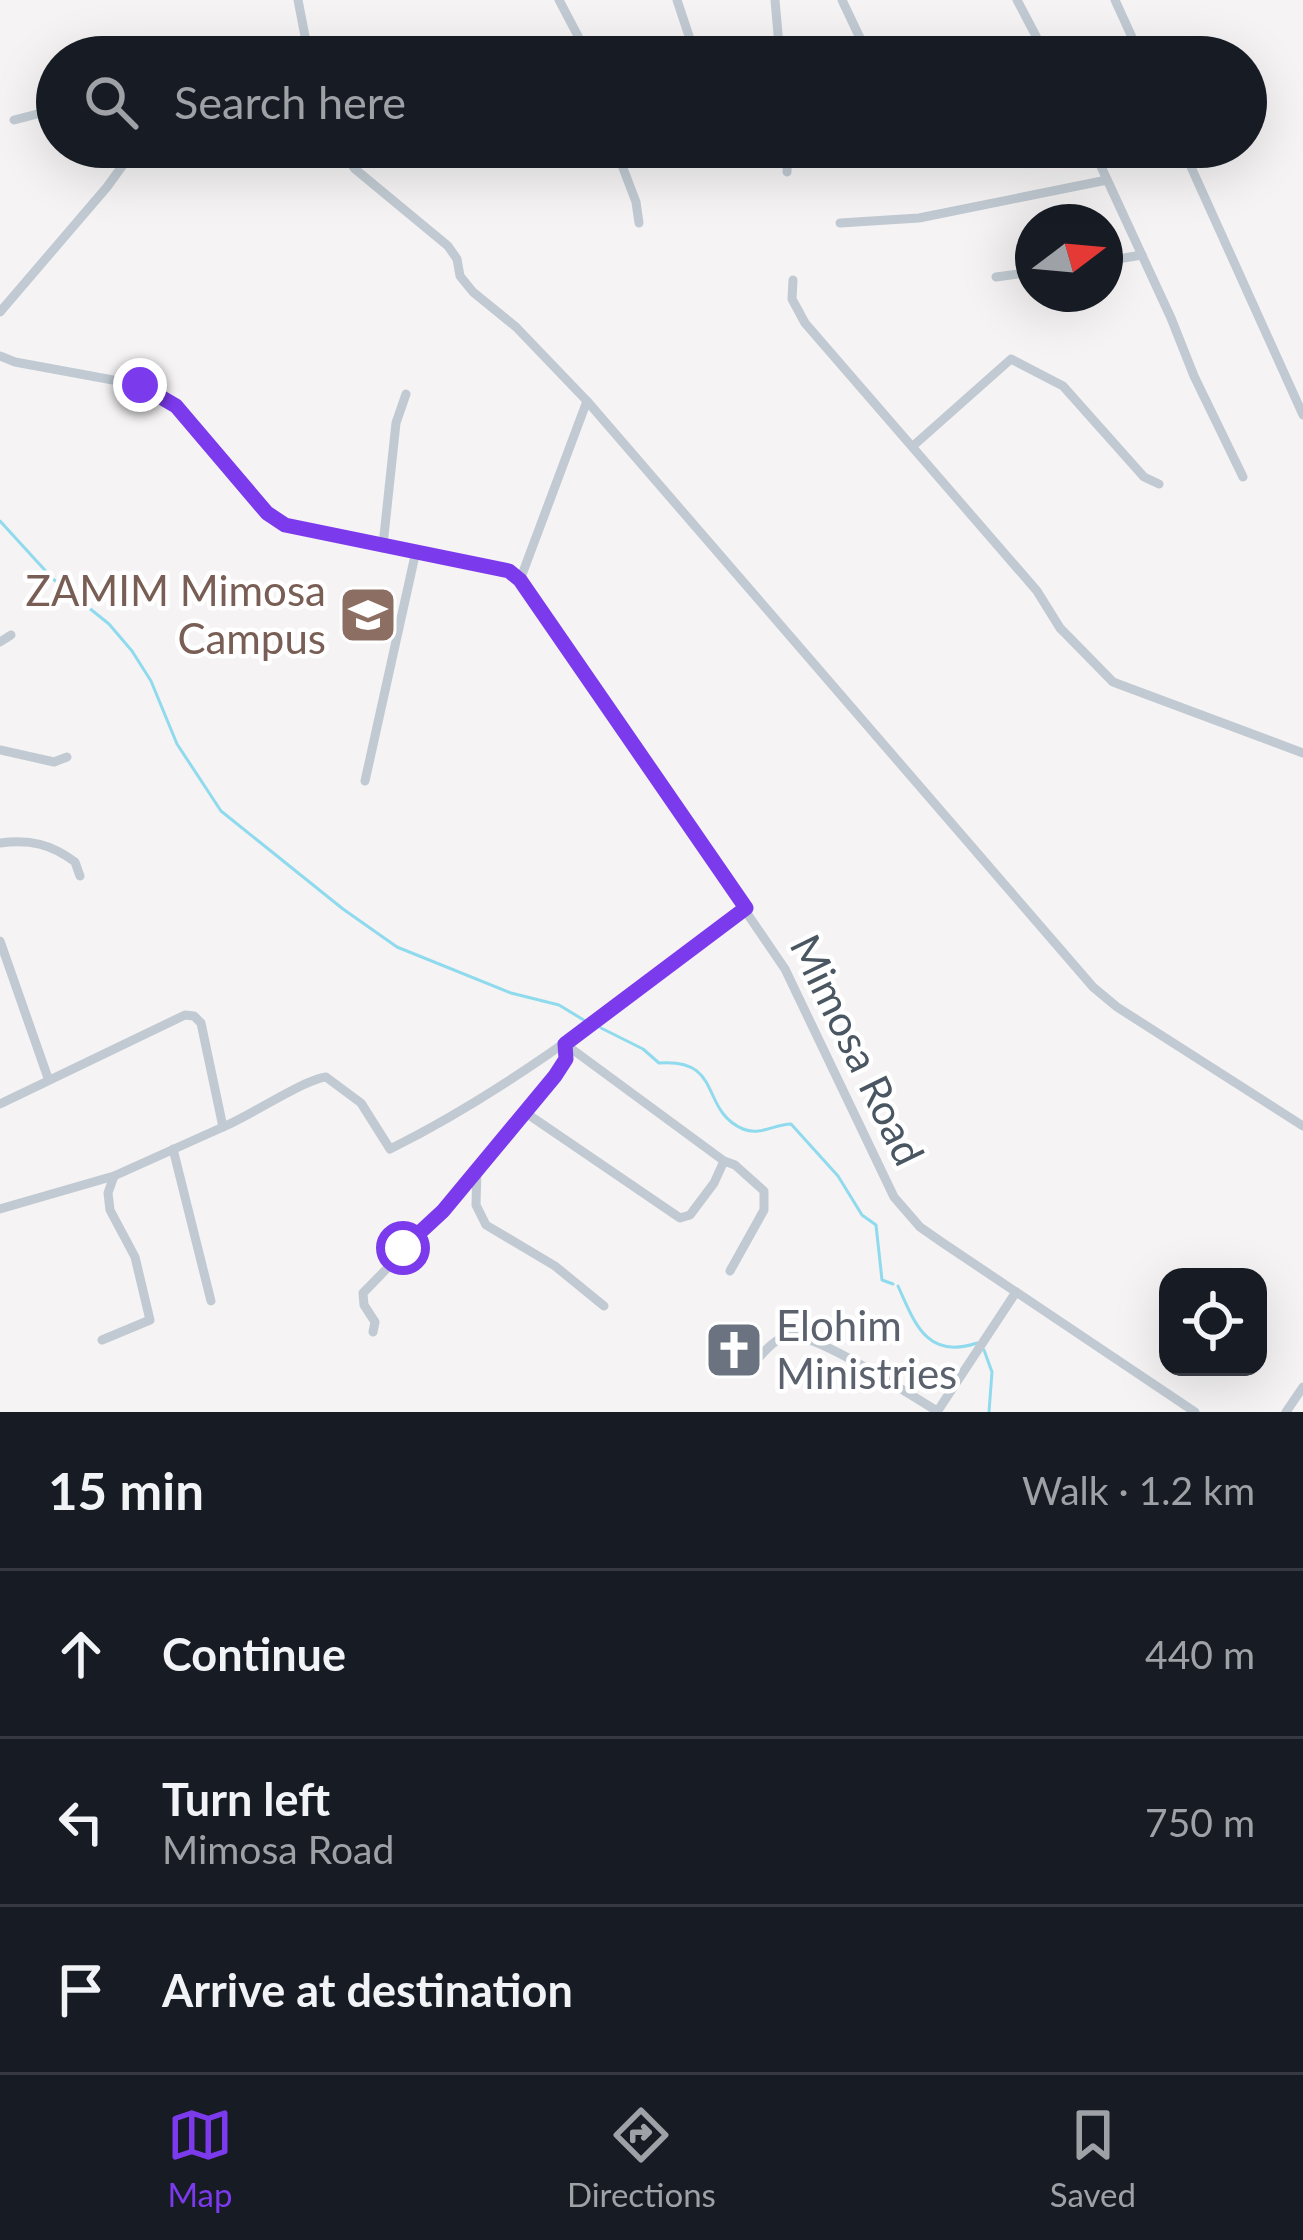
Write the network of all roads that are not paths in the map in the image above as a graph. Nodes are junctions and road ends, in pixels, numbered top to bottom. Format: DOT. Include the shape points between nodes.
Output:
graph roads {
  1 [pos="298,0"];
  2 [pos="560,0"];
  3 [pos="677,0"];
  4 [pos="775,0"];
  5 [pos="842,0"];
  6 [pos="1017,0"];
  7 [pos="1115,0"];
  8 [pos="306,36"];
  9 [pos="578,36"];
  10 [pos="690,36"];
  11 [pos="778,36"];
  12 [pos="859,36"];
  13 [pos="1036,36"];
  14 [pos="1131,36"];
  15 [pos="36,114"];
  16 [pos="14,119"];
  17 [pos="121,168"];
  18 [pos="354,168"];
  19 [pos="623,168"];
  20 [pos="787,168"];
  21 [pos="1102,168"];
  22 [pos="1191,168"];
  23 [pos="787,172"];
  24 [pos="1107,180"];
  25 [pos="639,223"];
  26 [pos="841,223"];
  27 [pos="1142,256"];
  28 [pos="1123,259"];
  29 [pos="1015,274"];
  30 [pos="996,277"];
  31 [pos="793,280"];
  32 [pos="0,312"];
  33 [pos="0,356"];
  34 [pos="406,394"];
  35 [pos="586,401"];
  36 [pos="1303,415"];
  37 [pos="914,446"];
  38 [pos="1243,477"];
  39 [pos="1160,484"];
  40 [pos="383,545"];
  41 [pos="416,550"];
  42 [pos="520,580"];
  43 [pos="11,635"];
  44 [pos="0,642"];
  45 [pos="0,751"];
  46 [pos="1303,753"];
  47 [pos="67,757"];
  48 [pos="365,781"];
  49 [pos="0,843"];
  50 [pos="80,876"];
  51 [pos="746,908"];
  52 [pos="0,941"];
  53 [pos="565,1044"];
  54 [pos="48,1078"];
  55 [pos="0,1104"];
  56 [pos="526,1113"];
  57 [pos="1303,1126"];
  58 [pos="223,1127"];
  59 [pos="172,1149"];
  60 [pos="724,1161"];
  61 [pos="476,1168"];
  62 [pos="114,1176"];
  63 [pos="0,1209"];
  64 [pos="730,1270"];
  65 [pos="1016,1292"];
  66 [pos="212,1300"];
  67 [pos="604,1306"];
  68 [pos="373,1332"];
  69 [pos="101,1340"];
  70 [pos="752,1365"];
  71 [pos="1303,1387"];
  72 [pos="937,1412"];
  73 [pos="1195,1412"];
  74 [pos="1286,1412"];
  1 -- 8 [label="street"];
  2 -- 9 [label="street"];
  3 -- 10 [label="street"];
  4 -- 11 [label="street"];
  5 -- 12 [label="street"];
  6 -- 13 [label="street"];
  7 -- 14 [label="street"];
  15 -- 16 [label="street"];
  17 -- 32 [label="street"];
  18 -- 35 [label="street" via="448,246 473,292"];
  19 -- 25 [label="street"];
  20 -- 23 [label="street"];
  21 -- 24 [label="street"];
  22 -- 36 [label="street"];
  24 -- 26 [label="street" via="919,218"];
  24 -- 27 [label="street"];
  27 -- 28 [label="street"];
  27 -- 38 [label="street"];
  29 -- 30 [label="street"];
  31 -- 37 [label="street" via="797,312"];
  33 -- 40 [label="street" via="154,390 267,513 302,530"];
  34 -- 40 [label="street"];
  35 -- 42 [label="street"];
  35 -- 57 [label="street" via="1093,987"];
  37 -- 39 [label="street" via="1011,358 1058,382 1144,477"];
  37 -- 46 [label="street" via="1109,680"];
  40 -- 41 [label="street"];
  41 -- 42 [label="street"];
  41 -- 48 [label="street"];
  42 -- 51 [label="street, Mimosa Road"];
  43 -- 44 [label="street"];
  45 -- 47 [label="street" via="54,762"];
  49 -- 50 [label="street" via="44,844 75,862"];
  51 -- 53 [label="street"];
  51 -- 65 [label="street, Mimosa Road" via="799,992 894,1197 920,1227"];
  52 -- 54 [label="street"];
  53 -- 56 [label="street" via="563,1067"];
  53 -- 58 [label="street" via="390,1149 362,1103 326,1078"];
  53 -- 60 [label="street"];
  54 -- 55 [label="street"];
  54 -- 58 [label="street" via="194,1016"];
  56 -- 60 [label="street" via="680,1217 690,1216"];
  56 -- 61 [label="street"];
  58 -- 59 [label="street"];
  59 -- 62 [label="street"];
  59 -- 66 [label="street"];
  60 -- 64 [label="street" via="764,1191 765,1202"];
  61 -- 67 [label="street" via="476,1205 486,1225"];
  61 -- 68 [label="street" via="363,1293"];
  62 -- 63 [label="street"];
  62 -- 69 [label="street" via="110,1210 151,1313 146,1324"];
  65 -- 72 [label="street"];
  65 -- 73 [label="street, Mimosa Road"];
  70 -- 72 [label="street" via="776,1341 799,1336"];
  71 -- 74 [label="street"];
}
